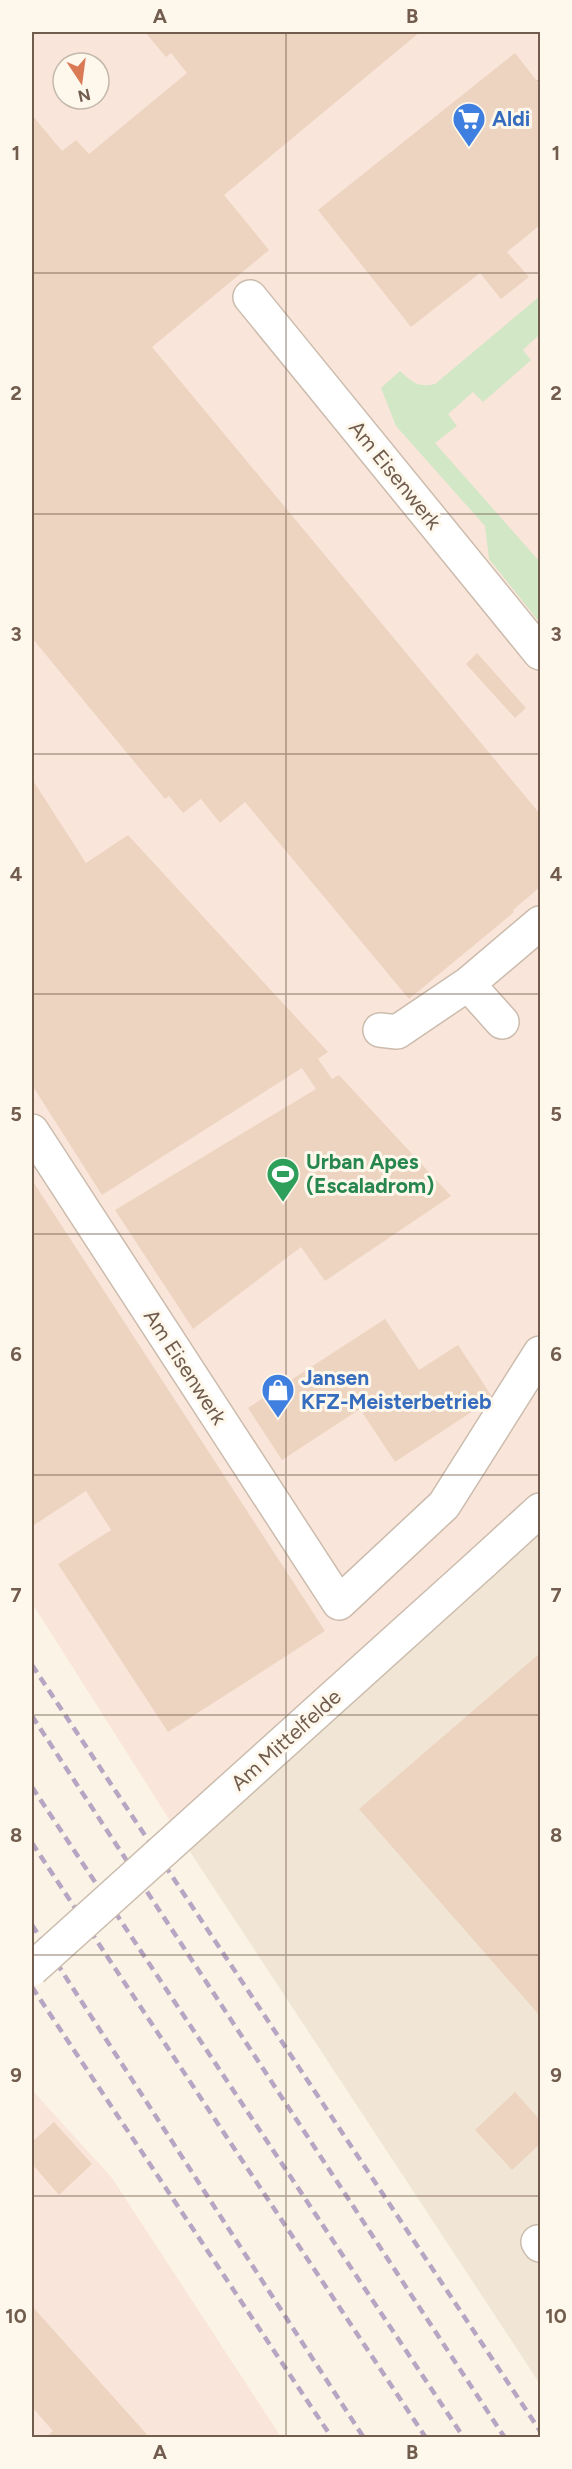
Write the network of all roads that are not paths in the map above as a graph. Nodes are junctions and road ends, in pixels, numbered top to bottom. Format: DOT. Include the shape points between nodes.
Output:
graph roads {
  1 [pos="250,297"];
  2 [pos="540,653"];
  3 [pos="540,923"];
  4 [pos="468,984"];
  5 [pos="502,1022"];
  6 [pos="380,1030"];
  7 [pos="32,1131"];
  8 [pos="540,1353"];
  9 [pos="540,1510"];
  10 [pos="32,1969"];
  1 -- 2 [label="street, Am Eisenwerk"];
  3 -- 4 [label="street"];
  4 -- 5 [label="street"];
  4 -- 6 [label="street" via="397,1032"];
  7 -- 8 [label="street, Am Eisenwerk" via="339,1603 444,1505"];
  9 -- 10 [label="street, Am Mittelfelde, bridge"];
}
